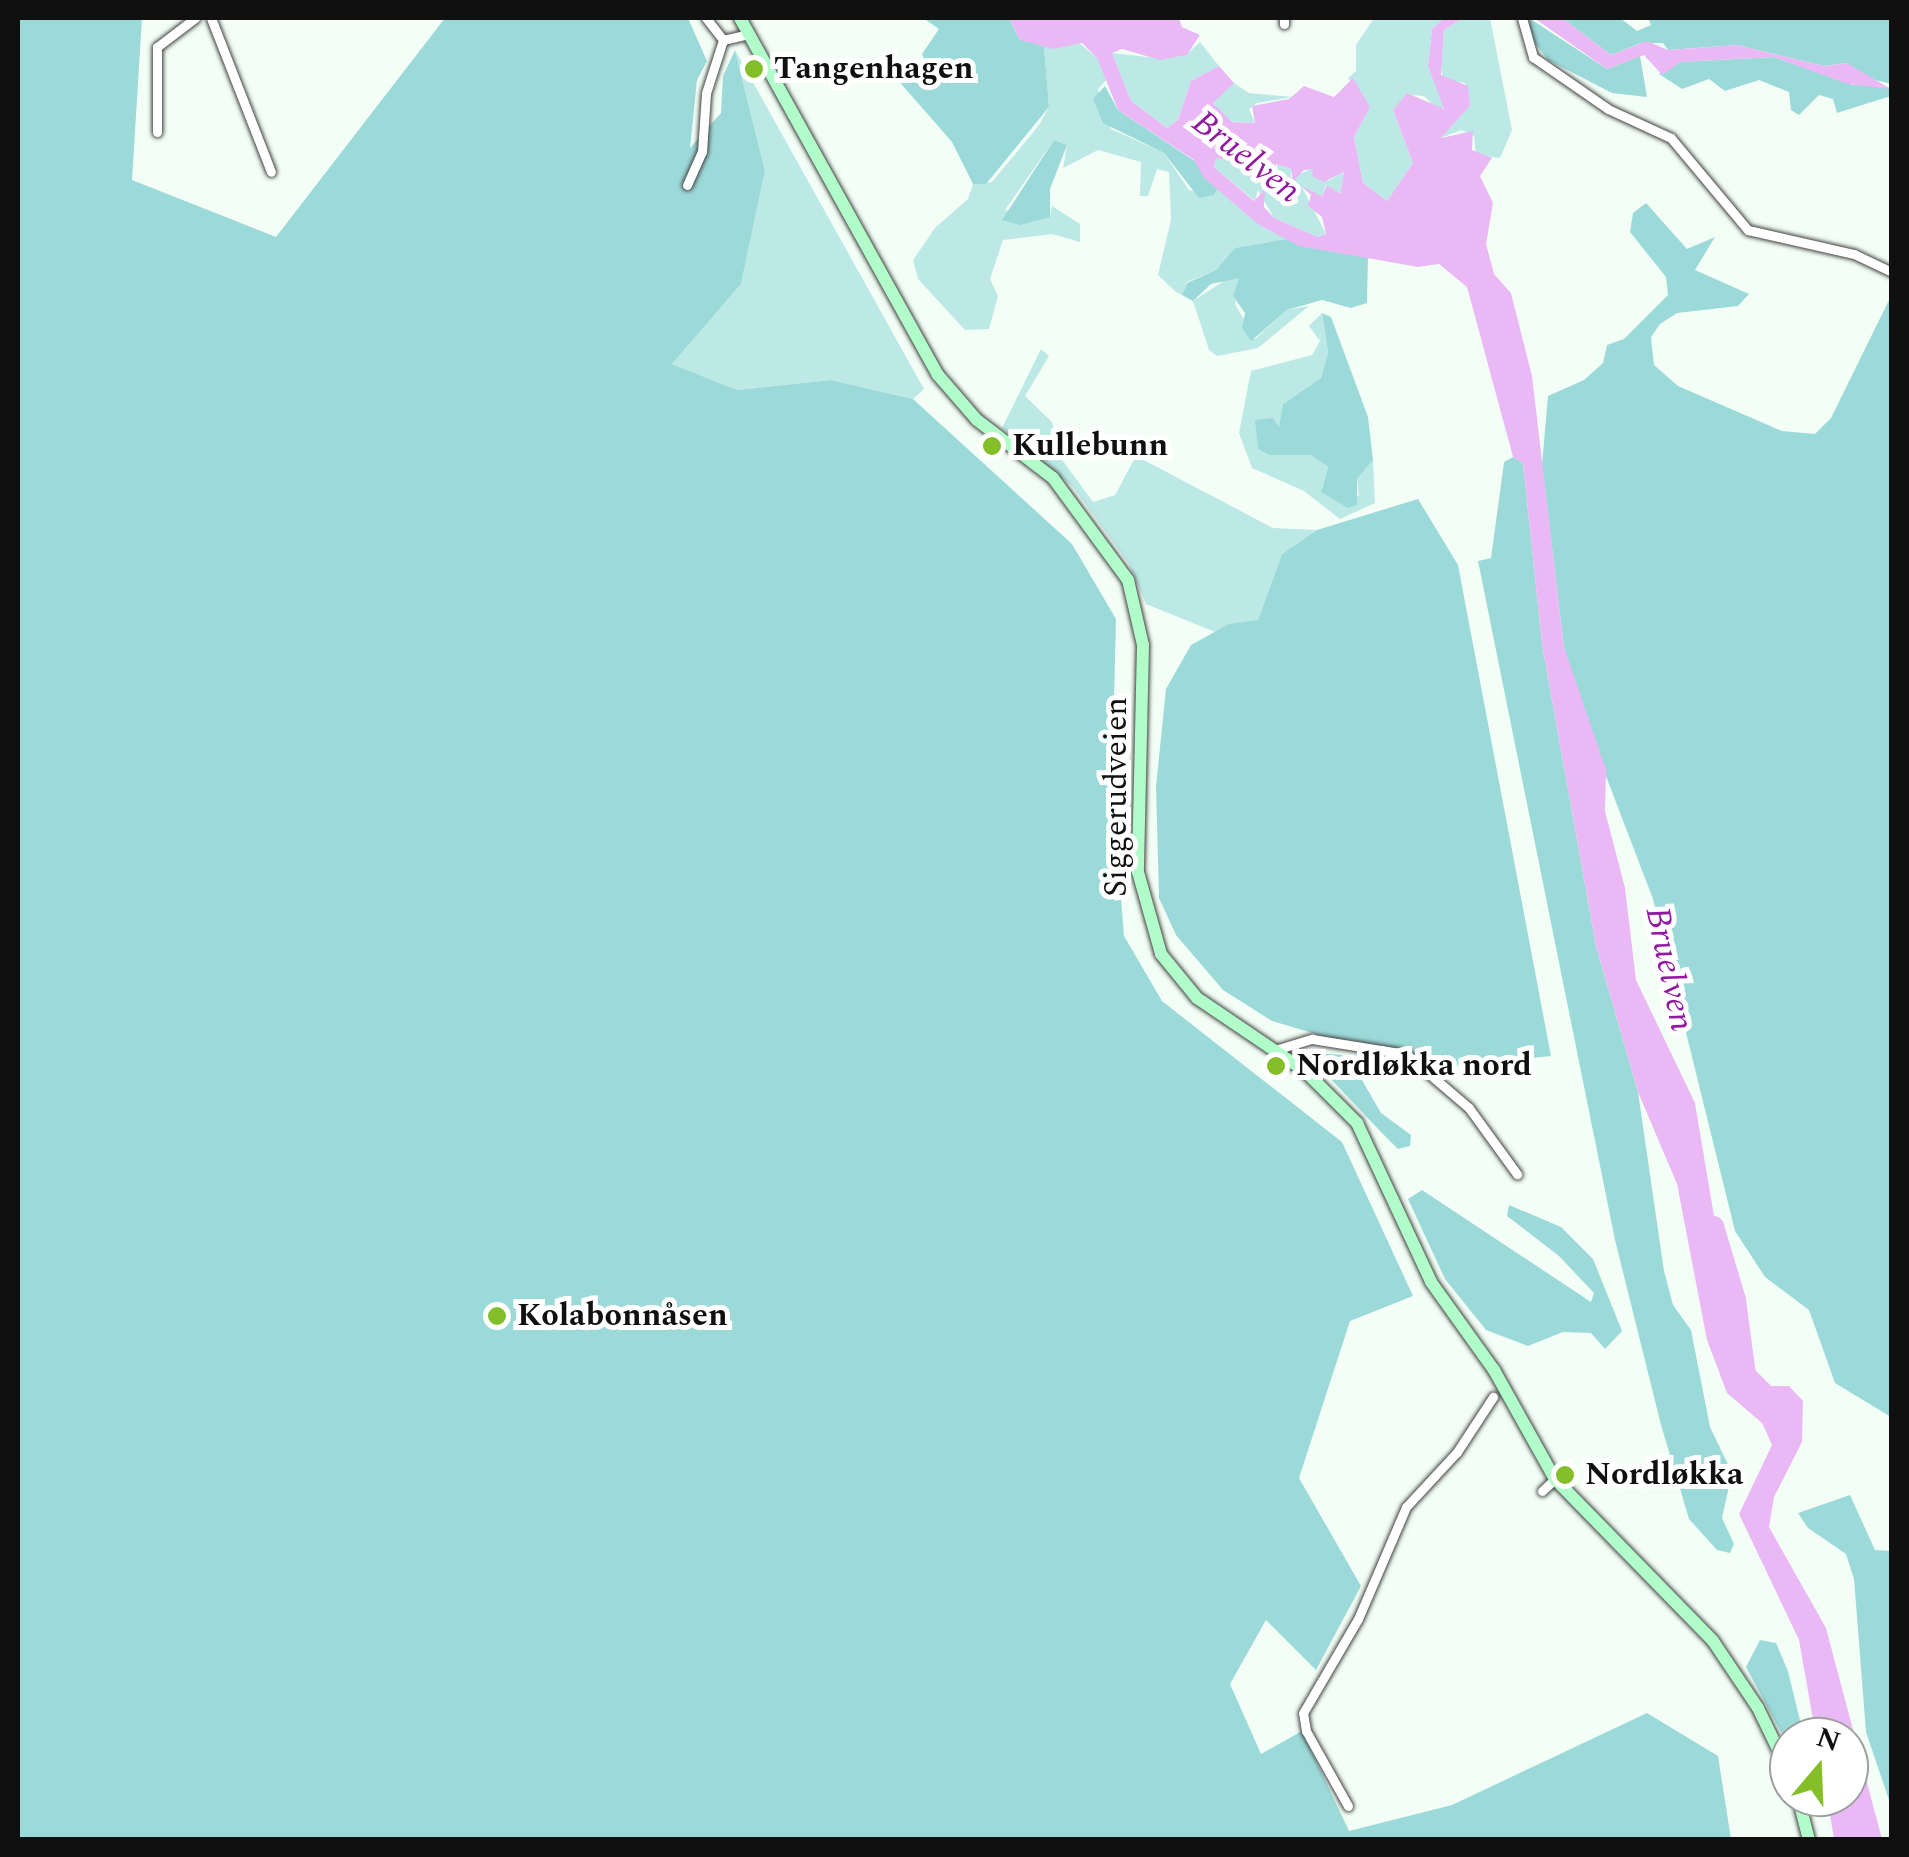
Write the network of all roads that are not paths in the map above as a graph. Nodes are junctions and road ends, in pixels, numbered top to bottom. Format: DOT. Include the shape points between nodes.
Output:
graph roads {
  1 [pos="194,18"];
  2 [pos="211,18"];
  3 [pos="706,18"];
  4 [pos="740,18"];
  5 [pos="1522,19"];
  6 [pos="749,34"];
  7 [pos="723,40"];
  8 [pos="157,132"];
  9 [pos="270,172"];
  10 [pos="688,184"];
  11 [pos="1892,272"];
  12 [pos="1275,1050"];
  13 [pos="1517,1174"];
  14 [pos="1493,1397"];
  15 [pos="1555,1479"];
  16 [pos="1542,1491"];
  17 [pos="1769,1731"];
  18 [pos="1348,1806"];
  1 -- 8 [label="street" via="157,48"];
  2 -- 9 [label="street"];
  3 -- 7 [label="street"];
  4 -- 6 [label="main road, Siggerudveien"];
  5 -- 11 [label="street" via="1533,57 1608,109 1672,138 1748,230 1854,254"];
  6 -- 7 [label="street"];
  6 -- 12 [label="main road, Siggerudveien" via="938,375 972,414 1053,478 1128,580 1144,645 1138,858 1146,920 1186,988"];
  7 -- 10 [label="street" via="706,93 702,152"];
  12 -- 13 [label="street" via="1312,1039 1406,1054 1469,1108"];
  12 -- 15 [label="main road, Siggerudveien" via="1328,1090 1363,1132 1431,1282 1494,1370"];
  14 -- 18 [label="street" via="1457,1452 1406,1508 1358,1619 1303,1713 1306,1731"];
  15 -- 16 [label="street"];
  15 -- 17 [label="main road, Siggerudveien" via="1713,1641"];
}
